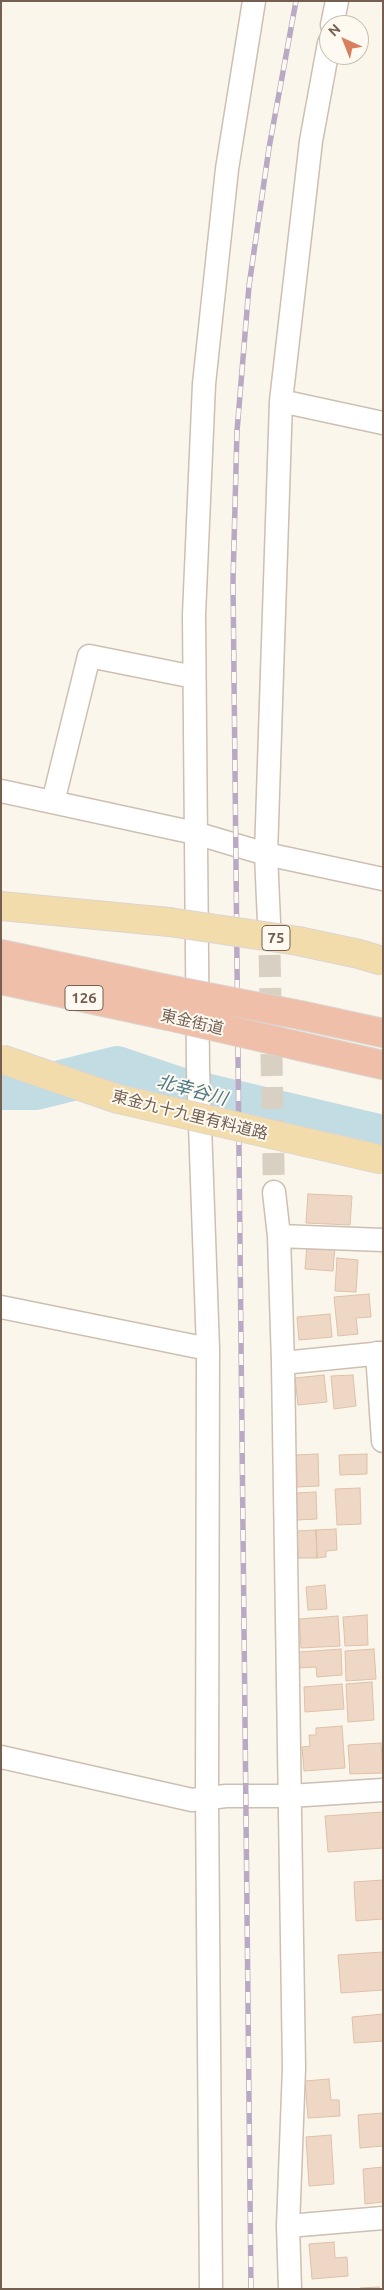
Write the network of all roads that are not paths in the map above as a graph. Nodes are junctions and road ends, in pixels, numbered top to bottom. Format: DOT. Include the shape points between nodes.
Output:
graph roads {
  1 [pos="254,1"];
  2 [pos="337,1"];
  3 [pos="334,15"];
  4 [pos="325,65"];
  5 [pos="280,402"];
  6 [pos="383,423"];
  7 [pos="194,677"];
  8 [pos="1,791"];
  9 [pos="52,802"];
  10 [pos="194,833"];
  11 [pos="266,854"];
  12 [pos="383,879"];
  13 [pos="1,906"];
  14 [pos="269,922"];
  15 [pos="1,954"];
  16 [pos="383,961"];
  17 [pos="1,980"];
  18 [pos="383,1033"];
  19 [pos="1,1059"];
  20 [pos="383,1065"];
  21 [pos="383,1160"];
  22 [pos="274,1192"];
  23 [pos="279,1236"];
  24 [pos="383,1240"];
  25 [pos="1,1306"];
  26 [pos="208,1349"];
  27 [pos="380,1353"];
  28 [pos="282,1363"];
  29 [pos="383,1442"];
  30 [pos="1,1757"];
  31 [pos="383,1790"];
  32 [pos="290,1796"];
  33 [pos="207,1798"];
  34 [pos="383,2218"];
  35 [pos="288,2226"];
  36 [pos="211,2289"];
  37 [pos="290,2289"];
  1 -- 7 [label="street" via="227,169 204,384"];
  2 -- 3 [label="street"];
  4 -- 5 [label="street" via="311,141"];
  5 -- 6 [label="street"];
  5 -- 11 [label="street"];
  7 -- 9 [label="street" via="88,656"];
  7 -- 10 [label="street"];
  8 -- 9 [label="street"];
  9 -- 10 [label="street"];
  10 -- 11 [label="street"];
  10 -- 26 [label="street"];
  11 -- 12 [label="street"];
  11 -- 14 [label="street"];
  13 -- 16 [label="main road, 75, bridge" via="169,922 298,941"];
  15 -- 18 [label="highway, 東金街道 / 126, bridge"];
  17 -- 20 [label="highway, 東金街道 / 126, bridge"];
  19 -- 21 [label="main road, 東金九十九里有料道路, bridge" via="118,1099"];
  22 -- 23 [label="street"];
  23 -- 24 [label="street"];
  23 -- 28 [label="street"];
  25 -- 26 [label="street"];
  26 -- 33 [label="street"];
  27 -- 28 [label="street"];
  27 -- 29 [label="street"];
  28 -- 32 [label="street"];
  30 -- 33 [label="street" via="192,1800"];
  31 -- 32 [label="street"];
  32 -- 33 [label="street"];
  32 -- 35 [label="street" via="294,2068"];
  33 -- 36 [label="street"];
  34 -- 35 [label="street"];
  35 -- 37 [label="street"];
}
